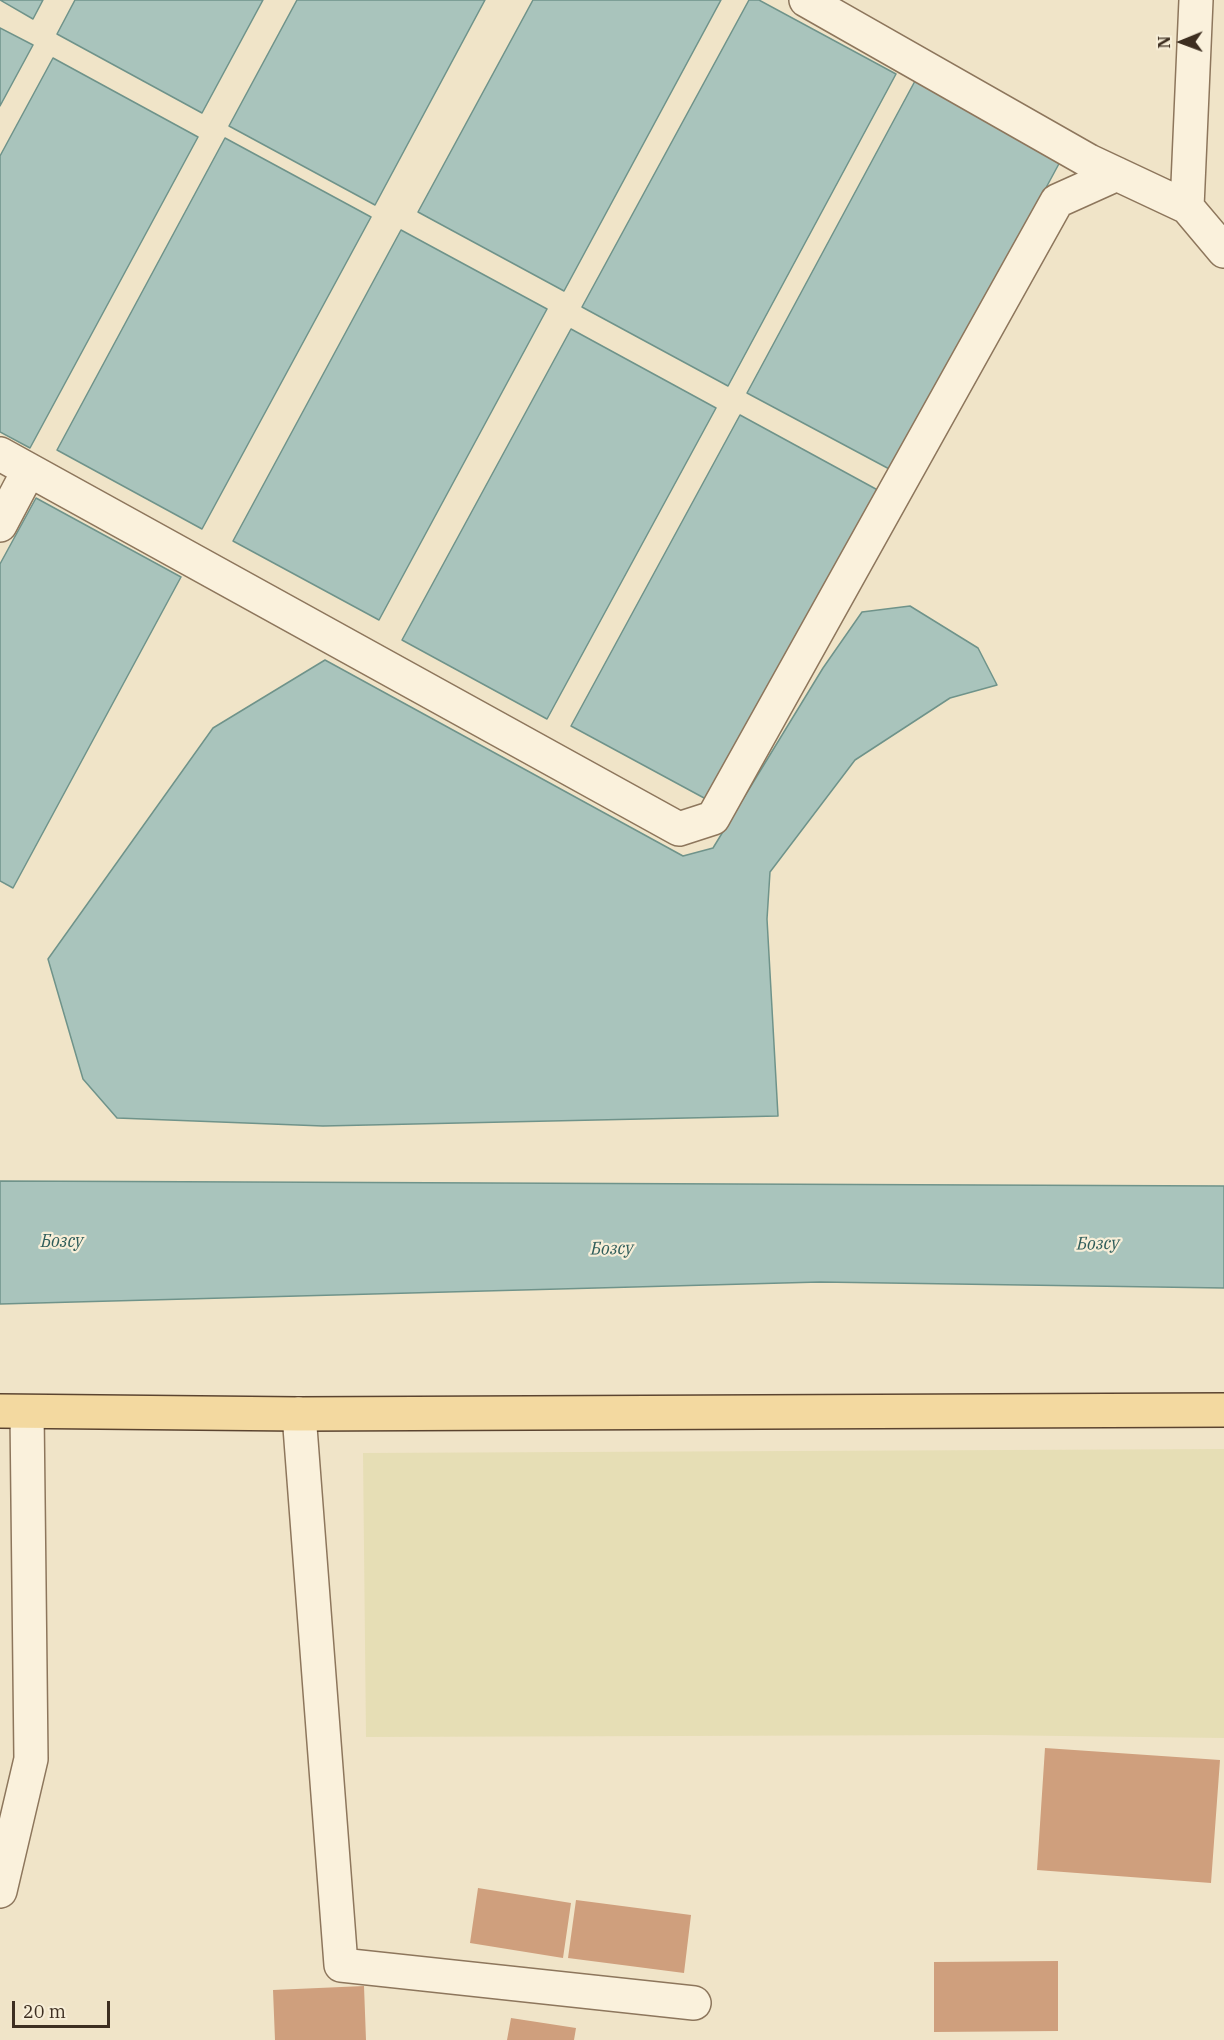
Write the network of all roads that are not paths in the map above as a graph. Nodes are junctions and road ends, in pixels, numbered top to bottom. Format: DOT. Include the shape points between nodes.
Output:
graph roads {
  1 [pos="806,0"];
  2 [pos="1196,0"];
  3 [pos="1117,174"];
  4 [pos="1187,207"];
  5 [pos="1224,251"];
  6 [pos="0,454"];
  7 [pos="29,470"];
  8 [pos="0,525"];
  9 [pos="1224,1410"];
  10 [pos="13,1411"];
  11 [pos="299,1414"];
  12 [pos="0,1891"];
  13 [pos="694,2003"];
  1 -- 3 [label="street"];
  2 -- 4 [label="street"];
  3 -- 4 [label="street"];
  3 -- 7 [label="street" via="1057,201 713,818 679,829"];
  4 -- 5 [label="street"];
  6 -- 7 [label="street"];
  7 -- 8 [label="street"];
  9 -- 11 [label="main road"];
  10 -- 11 [label="main road"];
  10 -- 12 [label="street" via="31,1759"];
  11 -- 13 [label="street" via="340,1965"];
}
